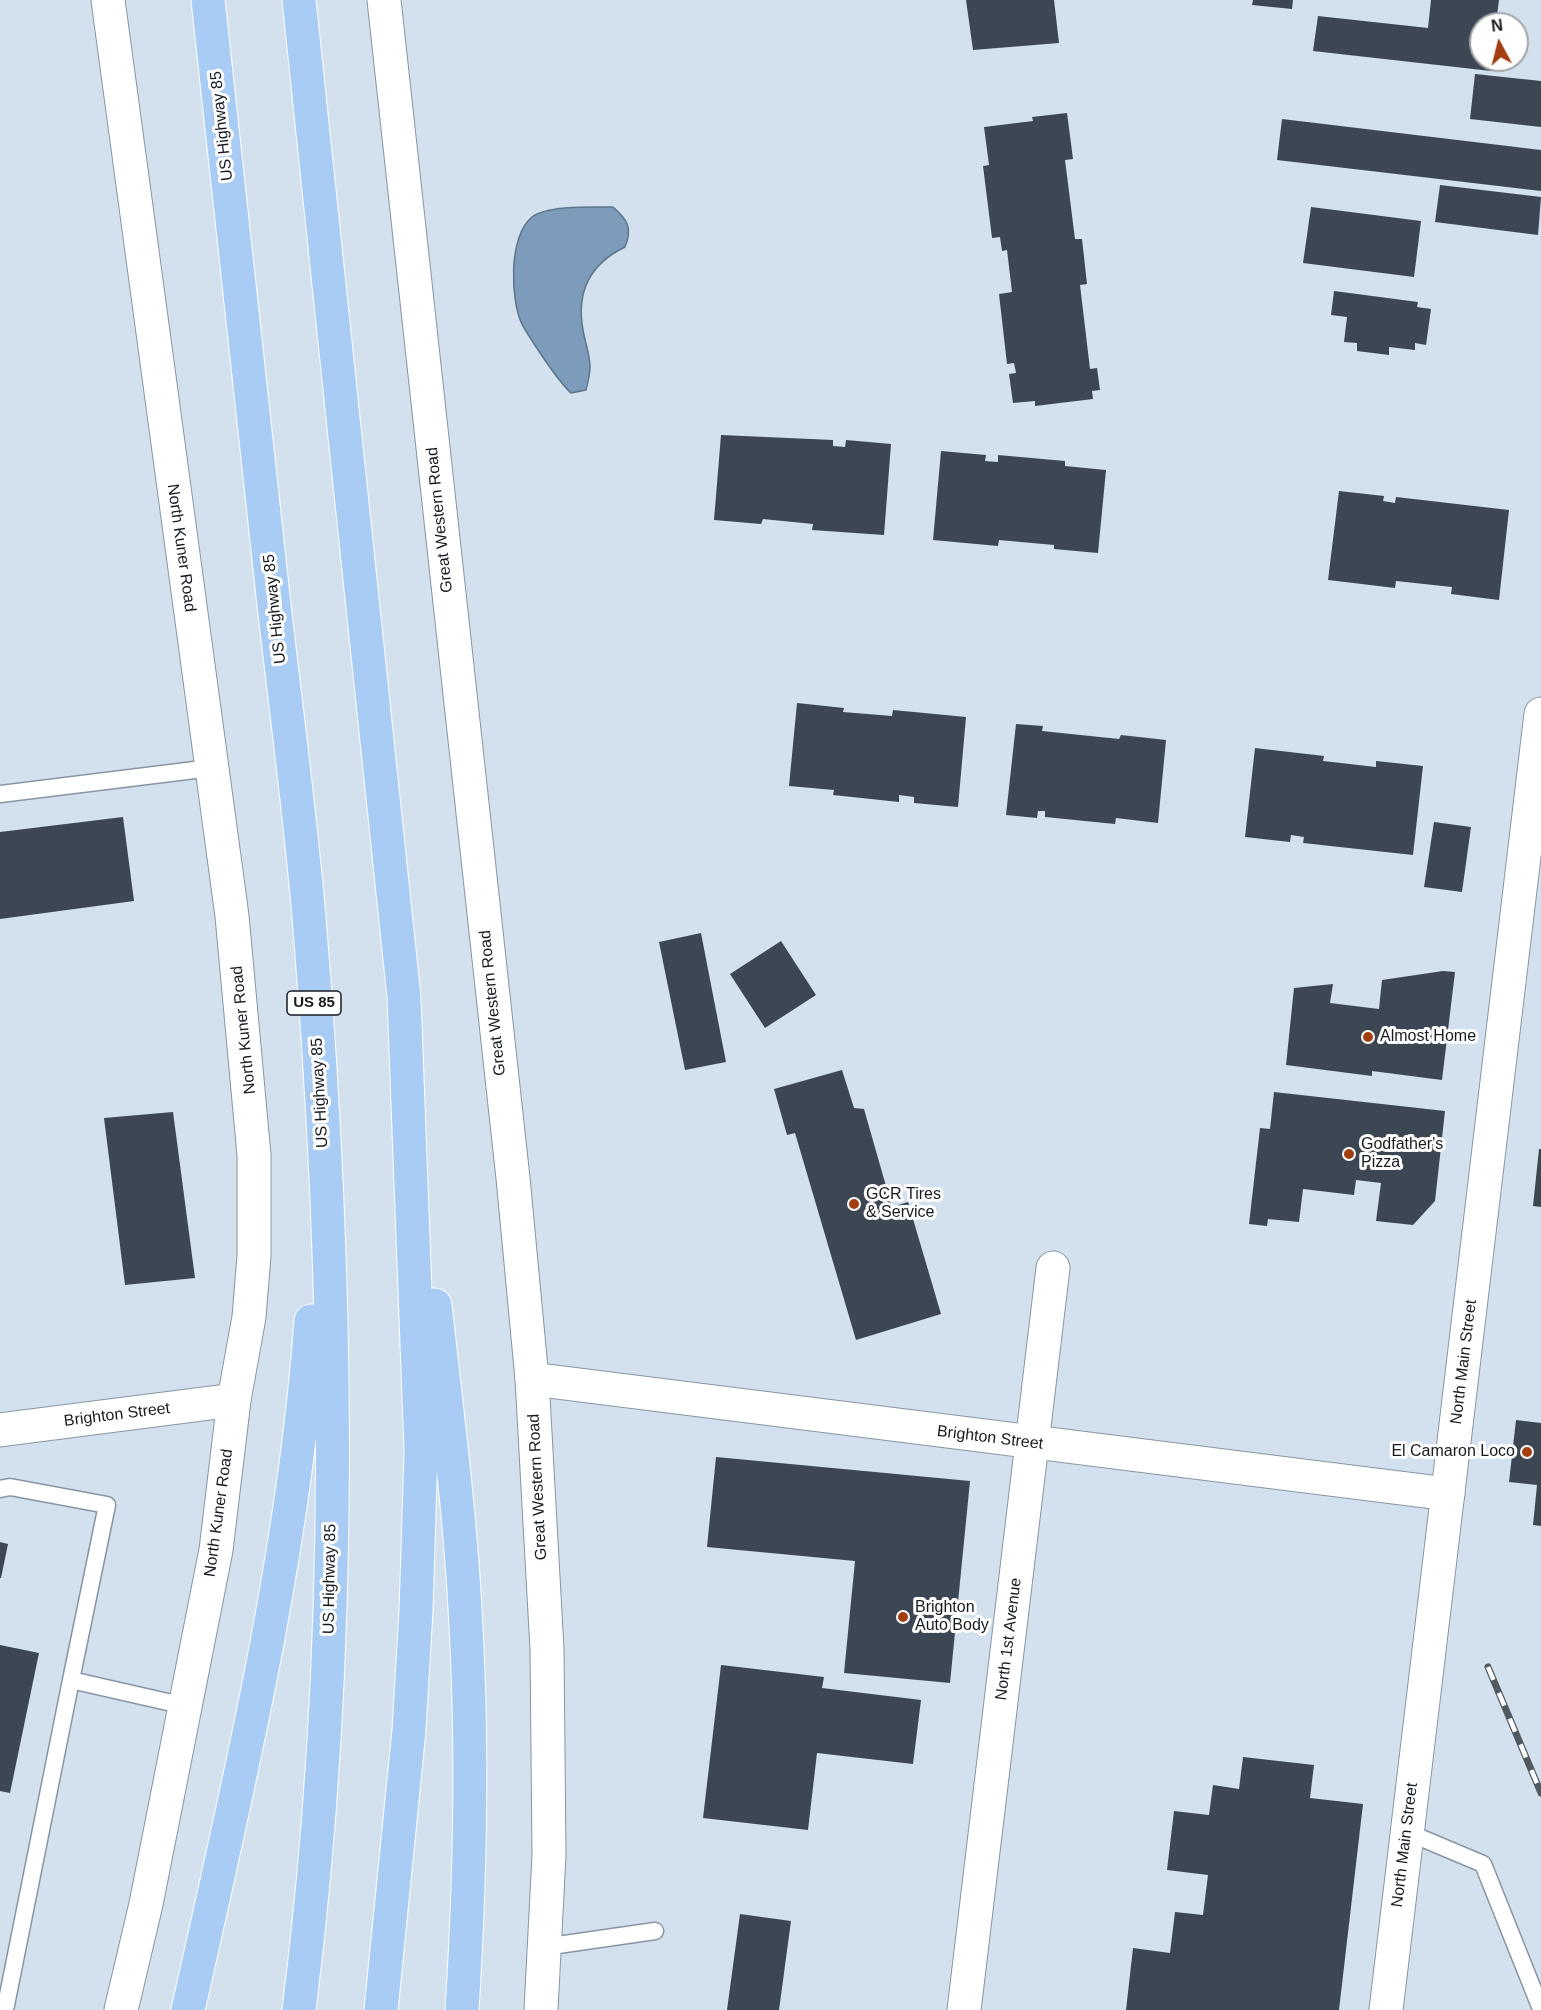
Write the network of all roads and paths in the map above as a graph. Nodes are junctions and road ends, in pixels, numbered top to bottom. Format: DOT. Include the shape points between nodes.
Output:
graph roads {
  1 [pos="108,0"];
  2 [pos="208,0"];
  3 [pos="299,0"];
  4 [pos="384,0"];
  5 [pos="1541,714"];
  6 [pos="211,768"];
  7 [pos="0,794"];
  8 [pos="404,997"];
  9 [pos="323,1145"];
  10 [pos="1053,1268"];
  11 [pos="532,1379"];
  12 [pos="234,1400"];
  13 [pos="0,1430"];
  14 [pos="1033,1444"];
  15 [pos="0,1489"];
  16 [pos="1448,1494"];
  17 [pos="71,1680"];
  18 [pos="185,1706"];
  19 [pos="1407,1832"];
  20 [pos="655,1931"];
  21 [pos="544,1947"];
  22 [pos="5,2010"];
  23 [pos="121,2010"];
  24 [pos="189,2010"];
  25 [pos="299,2010"];
  26 [pos="381,2010"];
  27 [pos="462,2010"];
  28 [pos="541,2010"];
  29 [pos="964,2010"];
  30 [pos="1386,2010"];
  31 [pos="1541,2010"];
  1 -- 6 [label="street, North Kuner Road"];
  2 -- 9 [label="highway, US Highway 85 / US 85" via="309,915"];
  3 -- 8 [label="highway"];
  4 -- 11 [label="street, Great Western Road"];
  5 -- 16 [label="street, North Main Street"];
  6 -- 7 [label="lane"];
  6 -- 12 [label="street, North Kuner Road" via="232,916 254,1155 254,1256 249,1317"];
  8 -- 26 [label="highway" via="421,1451 409,1730"];
  8 -- 27 [label="highway" via="466,1628 468,1845"];
  9 -- 24 [label="highway" via="307,1373 286,1532 254,1710"];
  9 -- 25 [label="highway, US Highway 85 / US 85" via="333,1421 332,1572 322,1791"];
  10 -- 14 [label="street, North 1st Avenue"];
  11 -- 14 [label="street, Brighton Street"];
  11 -- 21 [label="street, Great Western Road" via="547,1649 549,1855"];
  12 -- 13 [label="street, Brighton Street"];
  12 -- 18 [label="street, North Kuner Road" via="216,1550"];
  14 -- 16 [label="street, Brighton Street"];
  14 -- 29 [label="street, North 1st Avenue"];
  15 -- 17 [label="lane" via="10,1487 106,1505"];
  16 -- 19 [label="street, North Main Street"];
  17 -- 18 [label="lane"];
  17 -- 22 [label="lane"];
  18 -- 23 [label="street, North Kuner Road"];
  19 -- 30 [label="street, North Main Street"];
  19 -- 31 [label="lane" via="1483,1864"];
  20 -- 21 [label="lane"];
  21 -- 28 [label="street, Great Western Road"];
}
